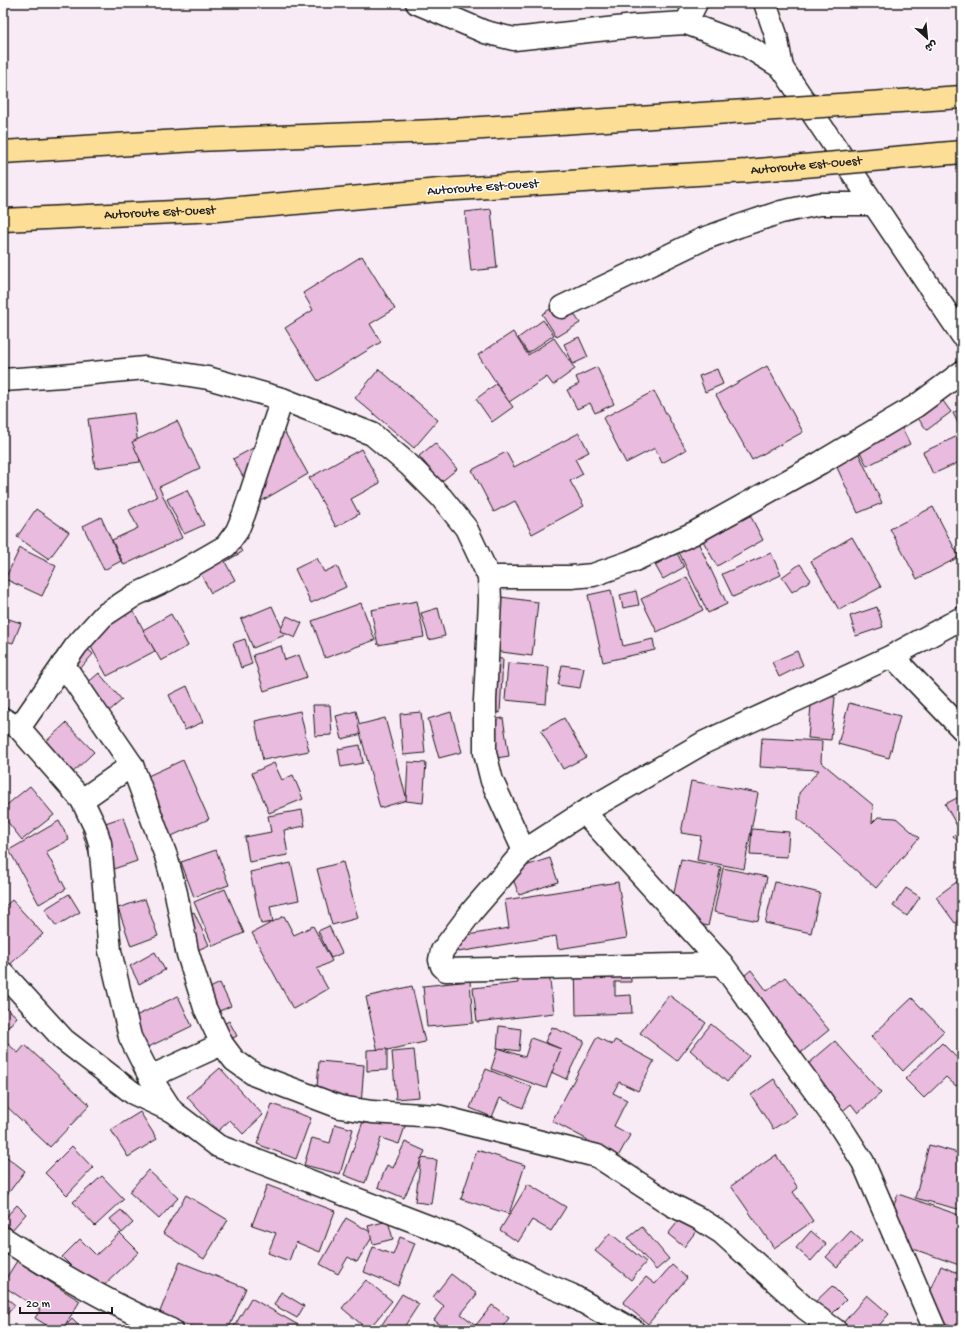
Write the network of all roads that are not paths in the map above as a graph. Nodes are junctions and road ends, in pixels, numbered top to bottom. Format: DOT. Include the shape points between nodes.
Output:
graph roads {
  1 [pos="417,3"];
  2 [pos="696,3"];
  3 [pos="764,3"];
  4 [pos="686,23"];
  5 [pos="782,68"];
  6 [pos="962,97"];
  7 [pos="3,152"];
  8 [pos="962,152"];
  9 [pos="873,204"];
  10 [pos="3,220"];
  11 [pos="562,307"];
  12 [pos="962,335"];
  13 [pos="962,372"];
  14 [pos="3,380"];
  15 [pos="282,399"];
  16 [pos="489,577"];
  17 [pos="962,618"];
  18 [pos="892,656"];
  19 [pos="63,664"];
  20 [pos="11,723"];
  21 [pos="962,729"];
  22 [pos="132,765"];
  23 [pos="82,800"];
  24 [pos="584,812"];
  25 [pos="524,851"];
  26 [pos="722,964"];
  27 [pos="3,973"];
  28 [pos="222,1044"];
  29 [pos="150,1077"];
  30 [pos="172,1111"];
  31 [pos="3,1238"];
  32 [pos="171,1330"];
  33 [pos="633,1330"];
  34 [pos="835,1330"];
  35 [pos="935,1330"];
  1 -- 4 [label="street" via="485,32 514,39"];
  2 -- 4 [label="street"];
  3 -- 5 [label="street" via="776,35"];
  4 -- 5 [label="street" via="745,45"];
  5 -- 9 [label="street"];
  6 -- 7 [label="highway, bridge" via="436,131 196,140"];
  8 -- 10 [label="highway, Autoroute Est-Ouest, bridge" via="747,171 440,190 217,210"];
  9 -- 11 [label="street" via="818,204 781,212 702,239"];
  9 -- 12 [label="street"];
  13 -- 16 [label="street" via="916,406 820,463 694,533 630,562 593,575"];
  14 -- 15 [label="street" via="145,368 208,378"];
  15 -- 16 [label="street" via="372,434 409,465 441,497 466,528"];
  15 -- 19 [label="street" via="244,514 226,546 135,595 104,616"];
  16 -- 25 [label="street" via="484,700 485,753 492,781"];
  17 -- 18 [label="street"];
  18 -- 21 [label="street"];
  18 -- 24 [label="street" via="705,742"];
  19 -- 20 [label="street"];
  19 -- 22 [label="street"];
  20 -- 23 [label="street"];
  22 -- 23 [label="street"];
  22 -- 28 [label="street" via="166,856 187,951 205,1008"];
  23 -- 29 [label="street" via="100,843 110,951 130,1037"];
  24 -- 25 [label="street"];
  24 -- 26 [label="street"];
  25 -- 26 [label="street" via="473,910 442,951 440,960 446,970"];
  26 -- 35 [label="street" via="840,1126 863,1162"];
  27 -- 30 [label="street" via="64,1040 133,1093"];
  28 -- 29 [label="street"];
  28 -- 34 [label="street" via="234,1060 255,1075 340,1107 372,1112 437,1116 597,1156 672,1205 722,1233 806,1309"];
  29 -- 30 [label="street"];
  30 -- 33 [label="street" via="218,1146 453,1236 540,1282 571,1294"];
  31 -- 32 [label="street" via="62,1275 130,1312"];
}
